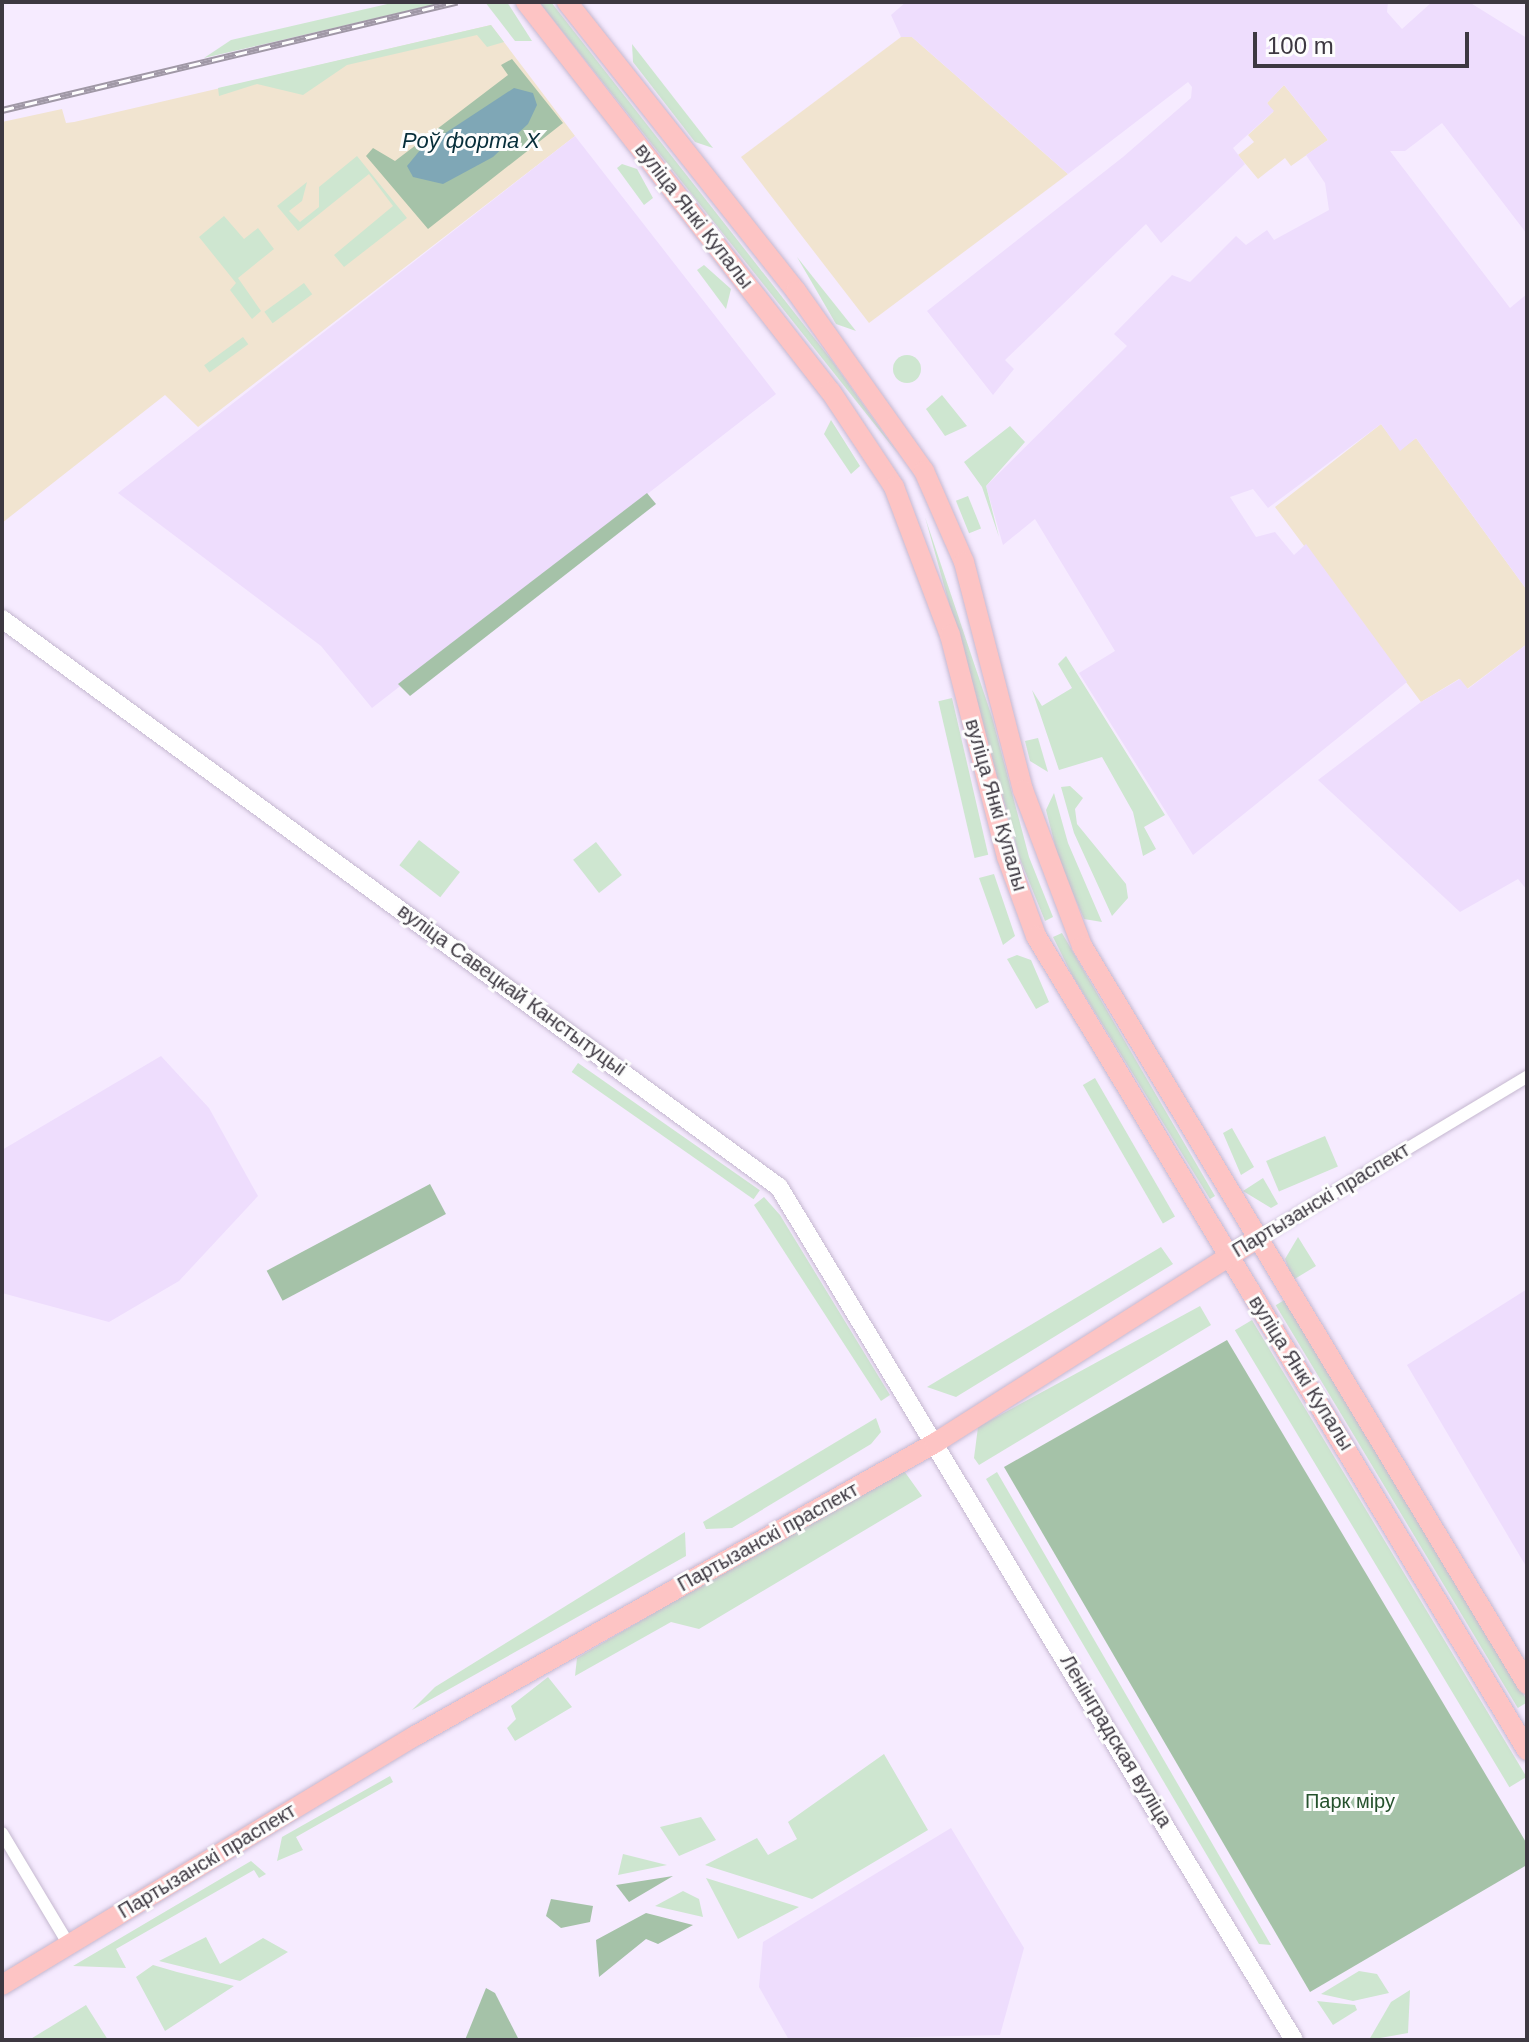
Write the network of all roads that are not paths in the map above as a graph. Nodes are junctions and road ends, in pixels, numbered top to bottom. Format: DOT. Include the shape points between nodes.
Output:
graph roads {
  1 [pos="526,2"];
  2 [pos="567,2"];
  3 [pos="924,471"];
  4 [pos="894,487"];
  5 [pos="2,619"];
  6 [pos="1527,1077"];
  7 [pos="1257,1239"];
  8 [pos="1228,1256"];
  9 [pos="935,1443"];
  10 [pos="1527,1684"];
  11 [pos="1527,1750"];
  12 [pos="2,1833"];
  13 [pos="69,1945"];
  14 [pos="2,1985"];
  15 [pos="1294,2040"];
  1 -- 4 [label="main road, вуліца Янкі Купалы" via="831,392"];
  2 -- 3 [label="main road, вуліца Янкі Купалы" via="796,291"];
  3 -- 4 [label="main road"];
  3 -- 7 [label="main road, вуліца Янкі Купалы" via="964,562 1053,884 1124,1019"];
  4 -- 8 [label="main road, вуліца Янкі Купалы" via="936,590 1007,857 1036,936"];
  5 -- 9 [label="main road, вуліца Савецкай Канстытуцыі" via="779,1187"];
  6 -- 7 [label="street, Партызанскі праспект"];
  7 -- 8 [label="main road, Партызанскі праспект"];
  7 -- 10 [label="main road, вуліца Янкі Купалы"];
  8 -- 9 [label="main road, Партызанскі праспект"];
  8 -- 11 [label="main road, вуліца Янкі Купалы"];
  9 -- 13 [label="main road, Партызанскі праспект" via="415,1736"];
  9 -- 15 [label="main road, Ленінградская вуліца"];
  12 -- 13 [label="street"];
  13 -- 14 [label="main road, Партызанскі праспект"];
}
